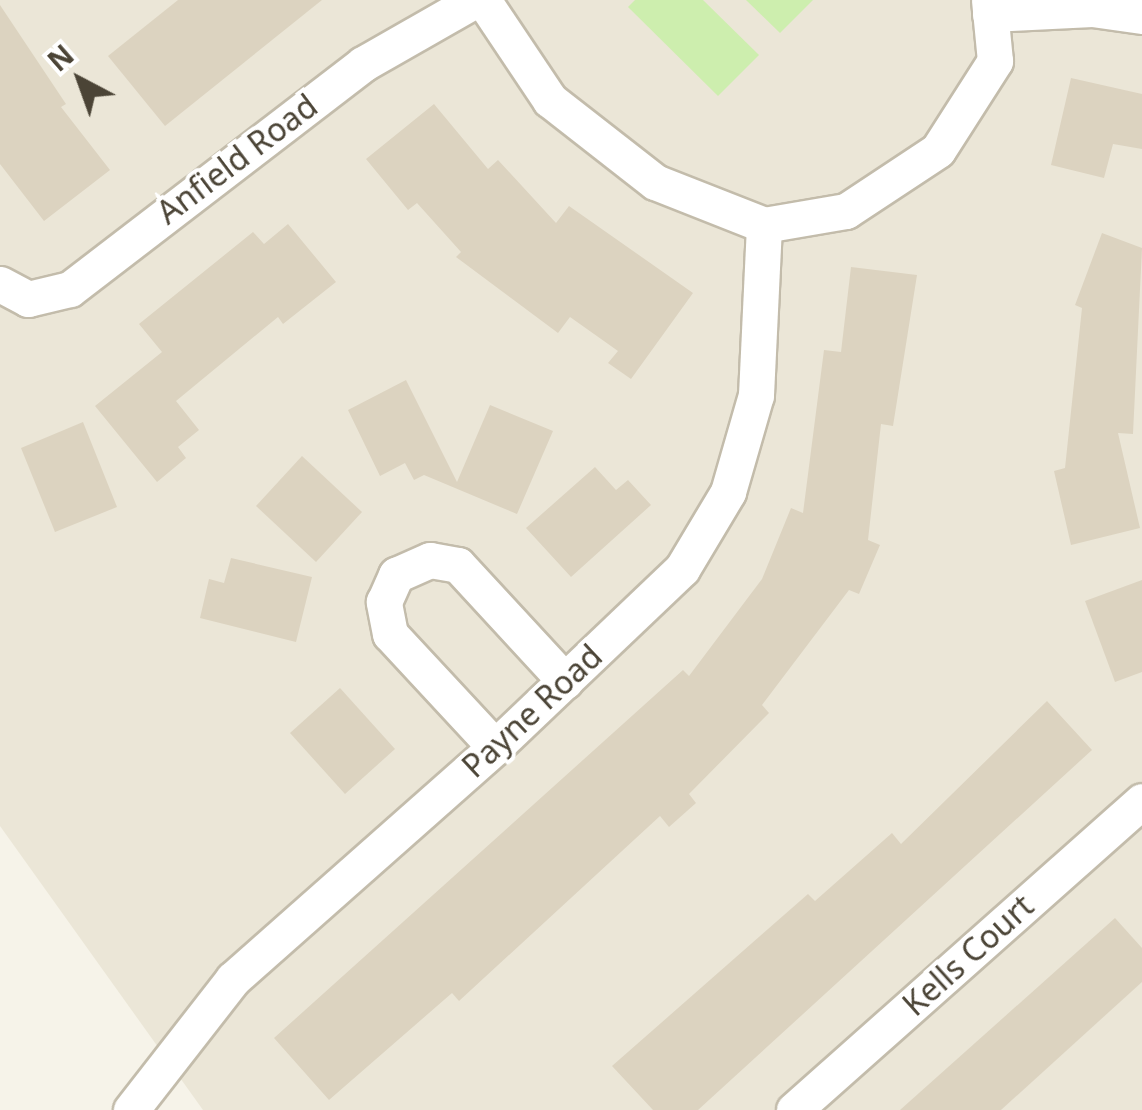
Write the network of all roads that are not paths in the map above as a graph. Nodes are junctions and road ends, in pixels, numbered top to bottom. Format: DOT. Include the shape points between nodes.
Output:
graph roads {
  1 [pos="475,0"];
  2 [pos="483,0"];
  3 [pos="990,7"];
  4 [pos="1142,16"];
  5 [pos="764,225"];
  6 [pos="0,284"];
  7 [pos="566,682"];
  8 [pos="495,748"];
  9 [pos="1142,801"];
  10 [pos="130,1110"];
  11 [pos="794,1110"];
  1 -- 6 [label="street, Anfield Road" via="363,64 70,289 28,299"];
  2 -- 5 [label="street" via="550,100 655,182"];
  3 -- 4 [label="street"];
  3 -- 5 [label="street" via="995,61 938,150 846,210"];
  5 -- 7 [label="street, Payne Road" via="756,395 728,492 682,570"];
  7 -- 8 [label="street, Payne Road"];
  7 -- 8 [label="street" via="458,565 430,560 396,575 384,602 390,634"];
  8 -- 10 [label="street, Payne Road" via="233,979"];
  9 -- 11 [label="street, Kells Court"];
}
